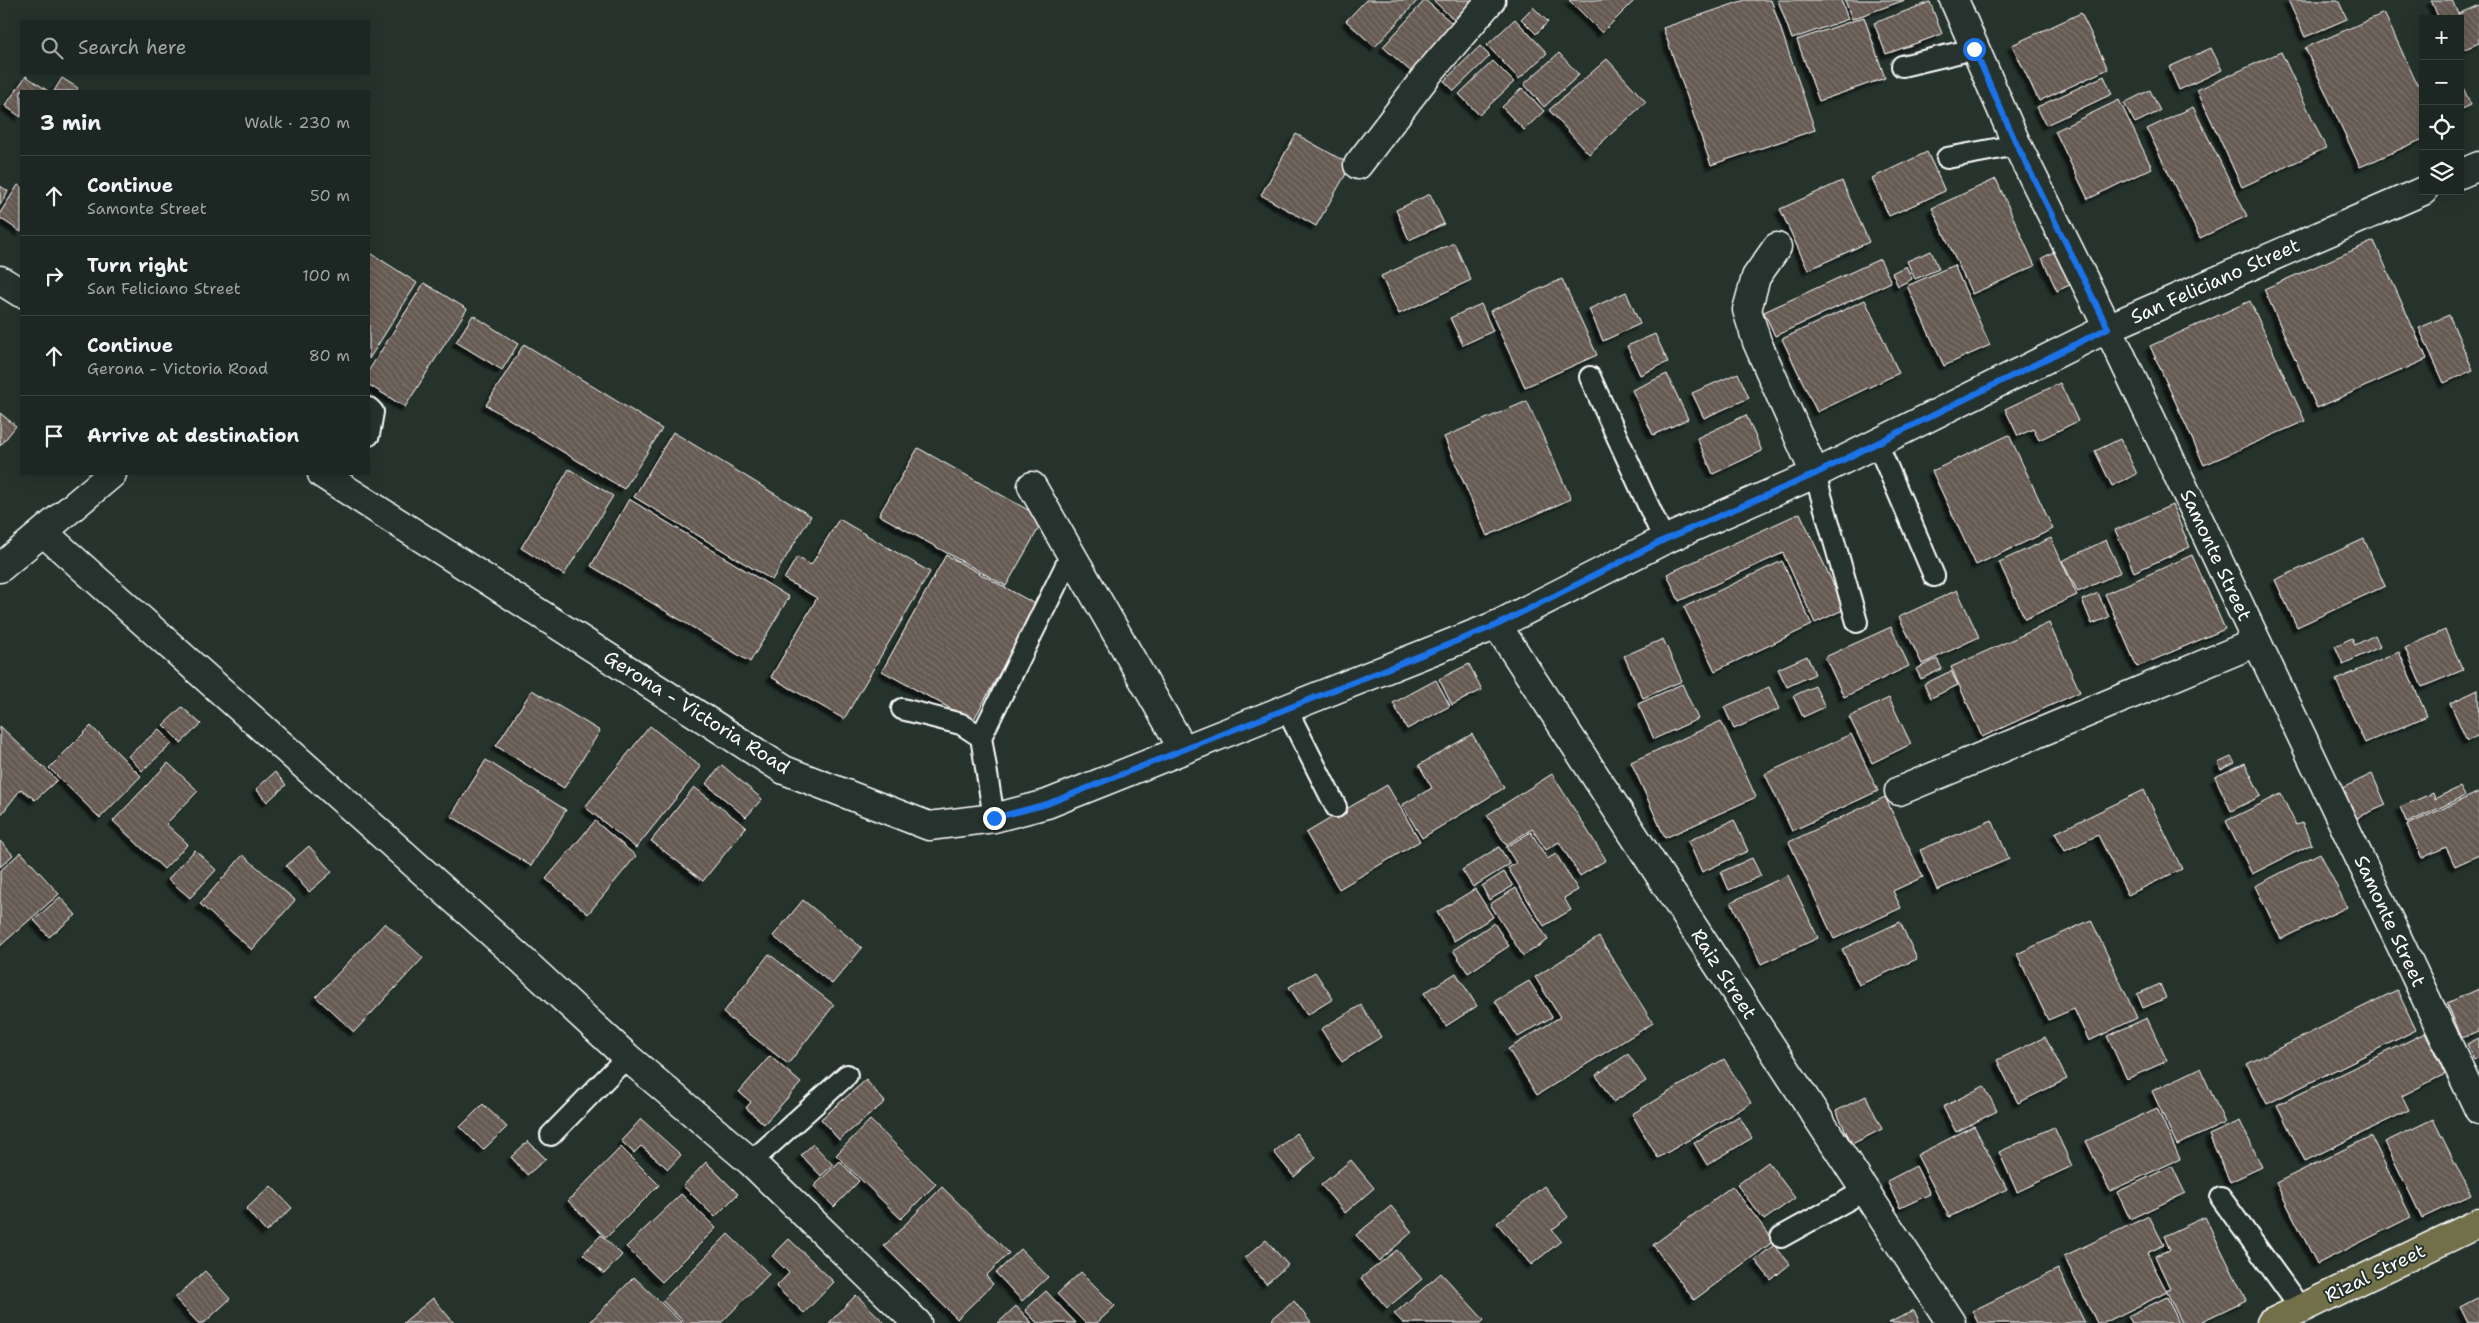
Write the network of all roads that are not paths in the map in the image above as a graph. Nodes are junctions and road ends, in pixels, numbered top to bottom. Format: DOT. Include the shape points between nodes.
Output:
graph roads {
  1 [pos="1491,0"];
  2 [pos="1954,0"];
  3 [pos="1974,49"];
  4 [pos="1902,66"];
  5 [pos="2017,145"];
  6 [pos="1947,158"];
  7 [pos="1358,165"];
  8 [pos="2479,166"];
  9 [pos="2464,172"];
  10 [pos="2419,192"];
  11 [pos="1777,247"];
  12 [pos="0,280"];
  13 [pos="20,292"];
  14 [pos="2108,328"];
  15 [pos="1590,377"];
  16 [pos="370,409"];
  17 [pos="370,429"];
  18 [pos="1877,443"];
  19 [pos="1815,474"];
  20 [pos="111,475"];
  21 [pos="326,475"];
  22 [pos="351,482"];
  23 [pos="1032,486"];
  24 [pos="43,532"];
  25 [pos="1664,540"];
  26 [pos="1071,555"];
  27 [pos="0,568"];
  28 [pos="1934,576"];
  29 [pos="1857,622"];
  30 [pos="1497,625"];
  31 [pos="2257,642"];
  32 [pos="1286,708"];
  33 [pos="902,709"];
  34 [pos="981,737"];
  35 [pos="1183,749"];
  36 [pos="1900,791"];
  37 [pos="1336,808"];
  38 [pos="994,818"];
  39 [pos="627,1057"];
  40 [pos="847,1075"];
  41 [pos="2479,1110"];
  42 [pos="551,1135"];
  43 [pos="751,1162"];
  44 [pos="1864,1191"];
  45 [pos="2221,1198"];
  46 [pos="2479,1223"];
  47 [pos="1781,1237"];
  48 [pos="2301,1309"];
  49 [pos="917,1323"];
  50 [pos="1951,1323"];
  51 [pos="2271,1323"];
  1 -- 7 [label="street" via="1427,75"];
  2 -- 3 [label="street, Samonte Street"];
  3 -- 4 [label="lane"];
  3 -- 5 [label="street, Samonte Street"];
  5 -- 6 [label="lane"];
  5 -- 14 [label="street, Samonte Street"];
  8 -- 9 [label="street"];
  10 -- 14 [label="street, San Feliciano Street"];
  11 -- 19 [label="street" via="1756,277 1747,310 1757,342"];
  12 -- 13 [label="street"];
  14 -- 18 [label="street, San Feliciano Street"];
  14 -- 31 [label="street, Samonte Street"];
  15 -- 25 [label="lane"];
  16 -- 17 [label="lane" via="373,412"];
  18 -- 19 [label="street, San Feliciano Street"];
  18 -- 28 [label="lane"];
  19 -- 25 [label="street, San Feliciano Street"];
  19 -- 29 [label="lane"];
  20 -- 24 [label="street"];
  21 -- 22 [label="street, Gerona - Victoria Road"];
  22 -- 38 [label="street, Gerona - Victoria Road" via="784,770 928,826"];
  23 -- 26 [label="street"];
  24 -- 27 [label="street"];
  24 -- 39 [label="street"];
  25 -- 30 [label="street, San Feliciano Street"];
  26 -- 34 [label="lane"];
  26 -- 35 [label="street"];
  30 -- 32 [label="street, Gerona - Victoria Road"];
  30 -- 44 [label="street, Raiz Street"];
  31 -- 36 [label="street"];
  31 -- 41 [label="street, Samonte Street"];
  32 -- 35 [label="street, Gerona - Victoria Road"];
  32 -- 37 [label="lane"];
  33 -- 34 [label="lane" via="961,724"];
  34 -- 38 [label="lane"];
  35 -- 38 [label="street, Gerona - Victoria Road" via="1047,804"];
  39 -- 42 [label="lane"];
  39 -- 43 [label="street"];
  40 -- 43 [label="lane"];
  43 -- 49 [label="street"];
  44 -- 47 [label="lane"];
  44 -- 50 [label="street, Raiz Street"];
  45 -- 48 [label="lane"];
  46 -- 48 [label="main road, Rizal Street"];
  48 -- 51 [label="main road, Rizal Street"];
}
